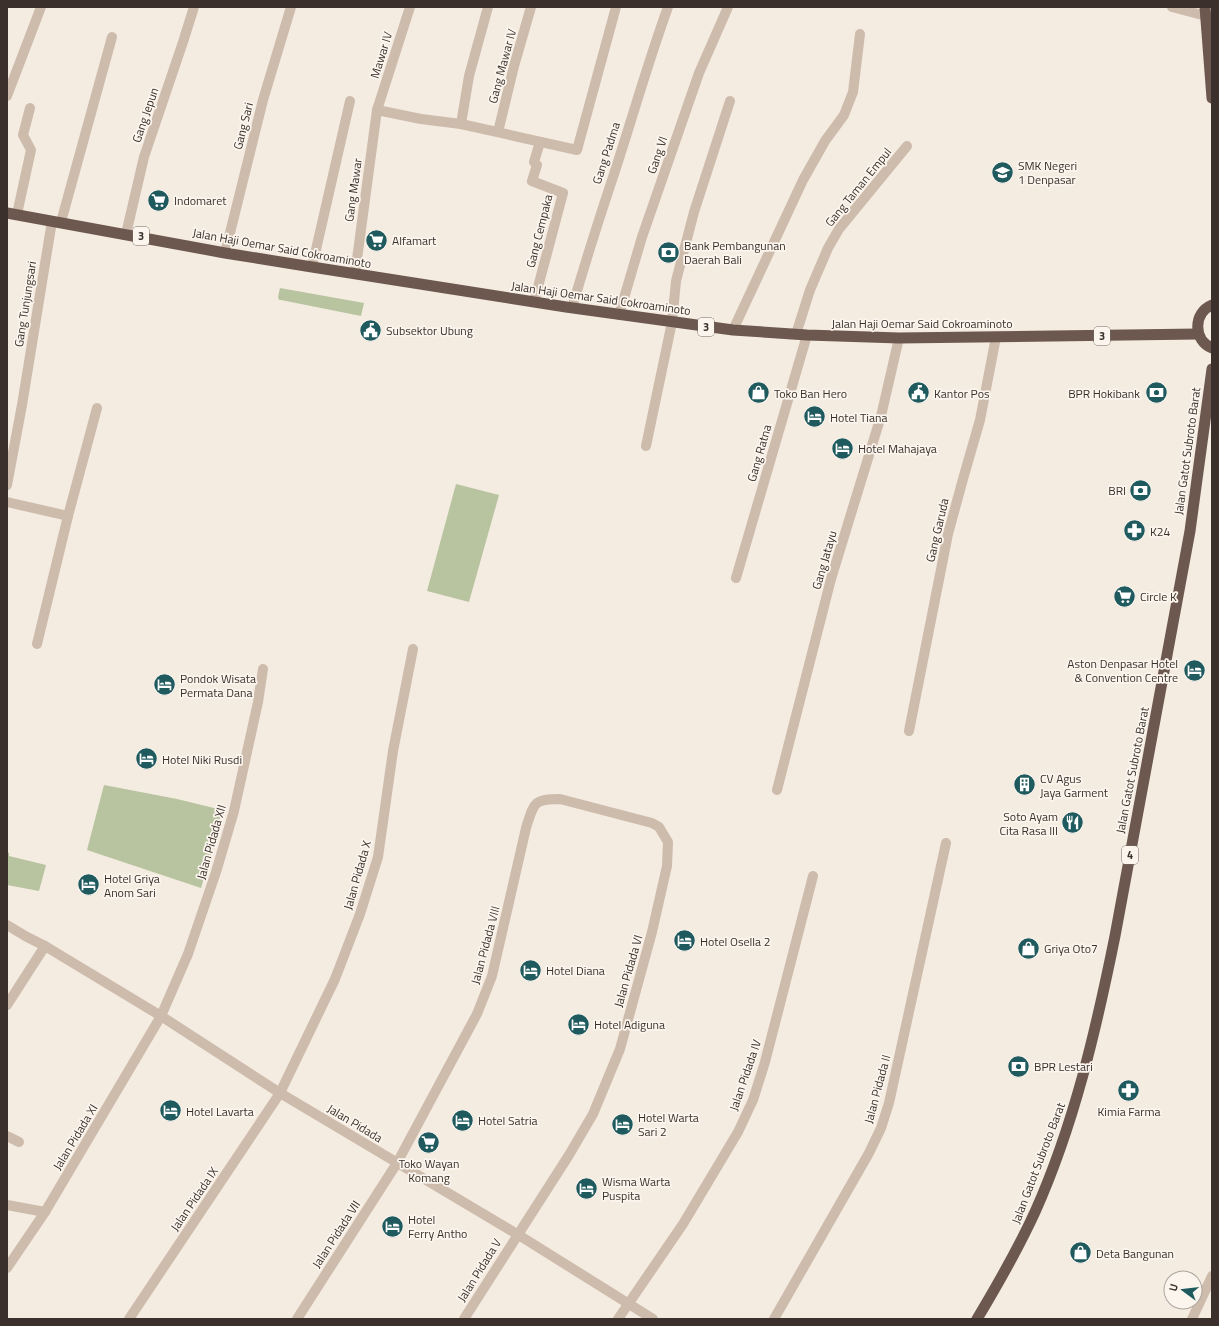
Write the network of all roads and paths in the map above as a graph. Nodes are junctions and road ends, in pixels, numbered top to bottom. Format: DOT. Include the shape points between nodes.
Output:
graph roads {
  1 [pos="41,7"];
  2 [pos="194,7"];
  3 [pos="291,7"];
  4 [pos="410,7"];
  5 [pos="488,7"];
  6 [pos="531,7"];
  7 [pos="616,7"];
  8 [pos="668,7"];
  9 [pos="728,7"];
  10 [pos="1172,7"];
  11 [pos="1205,12"];
  12 [pos="860,34"];
  13 [pos="112,36"];
  14 [pos="7,96"];
  15 [pos="1212,98"];
  16 [pos="730,101"];
  17 [pos="350,102"];
  18 [pos="30,108"];
  19 [pos="377,110"];
  20 [pos="460,124"];
  21 [pos="498,132"];
  22 [pos="540,142"];
  23 [pos="907,146"];
  24 [pos="12,214"];
  25 [pos="56,222"];
  26 [pos="126,234"];
  27 [pos="225,253"];
  28 [pos="312,267"];
  29 [pos="355,274"];
  30 [pos="534,302"];
  31 [pos="1212,305"];
  32 [pos="572,308"];
  33 [pos="619,315"];
  34 [pos="672,322"];
  35 [pos="733,330"];
  36 [pos="1198,334"];
  37 [pos="802,335"];
  38 [pos="996,337"];
  39 [pos="899,338"];
  40 [pos="1212,348"];
  41 [pos="1212,369"];
  42 [pos="97,408"];
  43 [pos="646,446"];
  44 [pos="7,485"];
  45 [pos="7,502"];
  46 [pos="68,516"];
  47 [pos="736,578"];
  48 [pos="37,644"];
  49 [pos="413,649"];
  50 [pos="263,669"];
  51 [pos="909,731"];
  52 [pos="776,790"];
  53 [pos="575,803"];
  54 [pos="946,843"];
  55 [pos="812,876"];
  56 [pos="7,925"];
  57 [pos="45,946"];
  58 [pos="7,1005"];
  59 [pos="161,1016"];
  60 [pos="280,1093"];
  61 [pos="7,1136"];
  62 [pos="19,1142"];
  63 [pos="397,1163"];
  64 [pos="7,1204"];
  65 [pos="45,1212"];
  66 [pos="517,1234"];
  67 [pos="7,1268"];
  68 [pos="1212,1276"];
  69 [pos="628,1303"];
  70 [pos="129,1319"];
  71 [pos="297,1319"];
  72 [pos="464,1319"];
  73 [pos="618,1319"];
  74 [pos="653,1319"];
  75 [pos="774,1319"];
  76 [pos="977,1319"];
  77 [pos="1192,1319"];
  1 -- 14 [label="street"];
  2 -- 26 [label="street, Gang Jepun" via="144,157"];
  3 -- 27 [label="street, Gang Sari" via="263,100"];
  4 -- 19 [label="street, Mawar IV"];
  5 -- 20 [label="street" via="469,76"];
  6 -- 21 [label="street, Gang Mawar IV"];
  7 -- 22 [label="street" via="576,150"];
  8 -- 32 [label="street, Gang Padma" via="649,59"];
  9 -- 33 [label="street, Gang VI" via="699,73 642,237"];
  10 -- 11 [label="street"];
  11 -- 15 [label="highway"];
  12 -- 35 [label="street" via="854,92 844,115 803,180"];
  13 -- 25 [label="street, Gang Tunjungsari"];
  16 -- 34 [label="street" via="694,212 676,281"];
  17 -- 28 [label="street"];
  18 -- 24 [label="street" via="23,135 30,150"];
  19 -- 20 [label="street"];
  19 -- 29 [label="street, Gang Mawar"];
  20 -- 21 [label="street"];
  21 -- 22 [label="street"];
  22 -- 30 [label="street, Gang Cempaka" via="532,181 563,193"];
  23 -- 37 [label="street, Gang Taman Empul" via="839,230 828,248 810,290"];
  24 -- 25 [label="highway, Jalan Haji Oemar Said Cokroaminoto / 3"];
  25 -- 26 [label="highway, Jalan Haji Oemar Said Cokroaminoto / 3"];
  25 -- 44 [label="street, Gang Tunjungsari"];
  26 -- 27 [label="highway, Jalan Haji Oemar Said Cokroaminoto / 3"];
  27 -- 28 [label="highway, Jalan Haji Oemar Said Cokroaminoto / 3"];
  28 -- 29 [label="highway, Jalan Haji Oemar Said Cokroaminoto / 3"];
  29 -- 30 [label="highway, Jalan Haji Oemar Said Cokroaminoto / 3"];
  30 -- 32 [label="highway, Jalan Haji Oemar Said Cokroaminoto / 3"];
  31 -- 36 [label="highway" via="1199,317"];
  32 -- 33 [label="highway, Jalan Haji Oemar Said Cokroaminoto / 3"];
  33 -- 34 [label="highway, Jalan Haji Oemar Said Cokroaminoto / 3"];
  34 -- 35 [label="highway, Jalan Haji Oemar Said Cokroaminoto / 3"];
  34 -- 43 [label="street"];
  35 -- 37 [label="highway, Jalan Haji Oemar Said Cokroaminoto / 3"];
  36 -- 38 [label="highway, Jalan Haji Oemar Said Cokroaminoto / 3"];
  36 -- 40 [label="highway" via="1205,344"];
  37 -- 39 [label="highway, Jalan Haji Oemar Said Cokroaminoto / 3"];
  37 -- 47 [label="street, Gang Ratna"];
  38 -- 39 [label="highway, Jalan Haji Oemar Said Cokroaminoto / 3"];
  38 -- 51 [label="street, Gang Garuda" via="980,420 948,534"];
  39 -- 52 [label="street, Gang Jatayu" via="881,416 831,579"];
  41 -- 76 [label="highway, Jalan Gatot Subroto Barat / 4" via="1190,531 1104,991 1074,1106 1060,1148 1035,1212 1003,1276"];
  42 -- 46 [label="street"];
  45 -- 46 [label="street"];
  46 -- 48 [label="street"];
  49 -- 60 [label="street, Jalan Pidada X" via="393,751 378,857 335,979"];
  50 -- 59 [label="street, Jalan Pidada XII" via="234,811 188,954"];
  53 -- 63 [label="street, Jalan Pidada VIII" via="547,799 538,801 532,809 492,976 477,1014"];
  53 -- 66 [label="street, Jalan Pidada VI" via="659,827 668,842 667,866 620,1049 593,1114"];
  54 -- 75 [label="street, Jalan Pidada II" via="889,1103 881,1128 870,1153"];
  55 -- 69 [label="street, Jalan Pidada IV" via="766,1062 753,1100 738,1132 683,1224"];
  56 -- 57 [label="street, Jalan Pidada"];
  57 -- 58 [label="street"];
  57 -- 59 [label="street, Jalan Pidada"];
  59 -- 60 [label="street, Jalan Pidada"];
  59 -- 65 [label="street, Jalan Pidada XI"];
  60 -- 63 [label="street, Jalan Pidada"];
  60 -- 70 [label="street, Jalan Pidada IX"];
  61 -- 62 [label="street"];
  63 -- 66 [label="street, Jalan Pidada"];
  63 -- 71 [label="street, Jalan Pidada VII"];
  64 -- 65 [label="street"];
  65 -- 67 [label="street, Jalan Pidada XI"];
  66 -- 69 [label="street, Jalan Pidada"];
  66 -- 72 [label="street, Jalan Pidada V"];
  68 -- 77 [label="street"];
  69 -- 73 [label="street, Jalan Pidada IV"];
  69 -- 74 [label="street, Jalan Pidada"];
}
